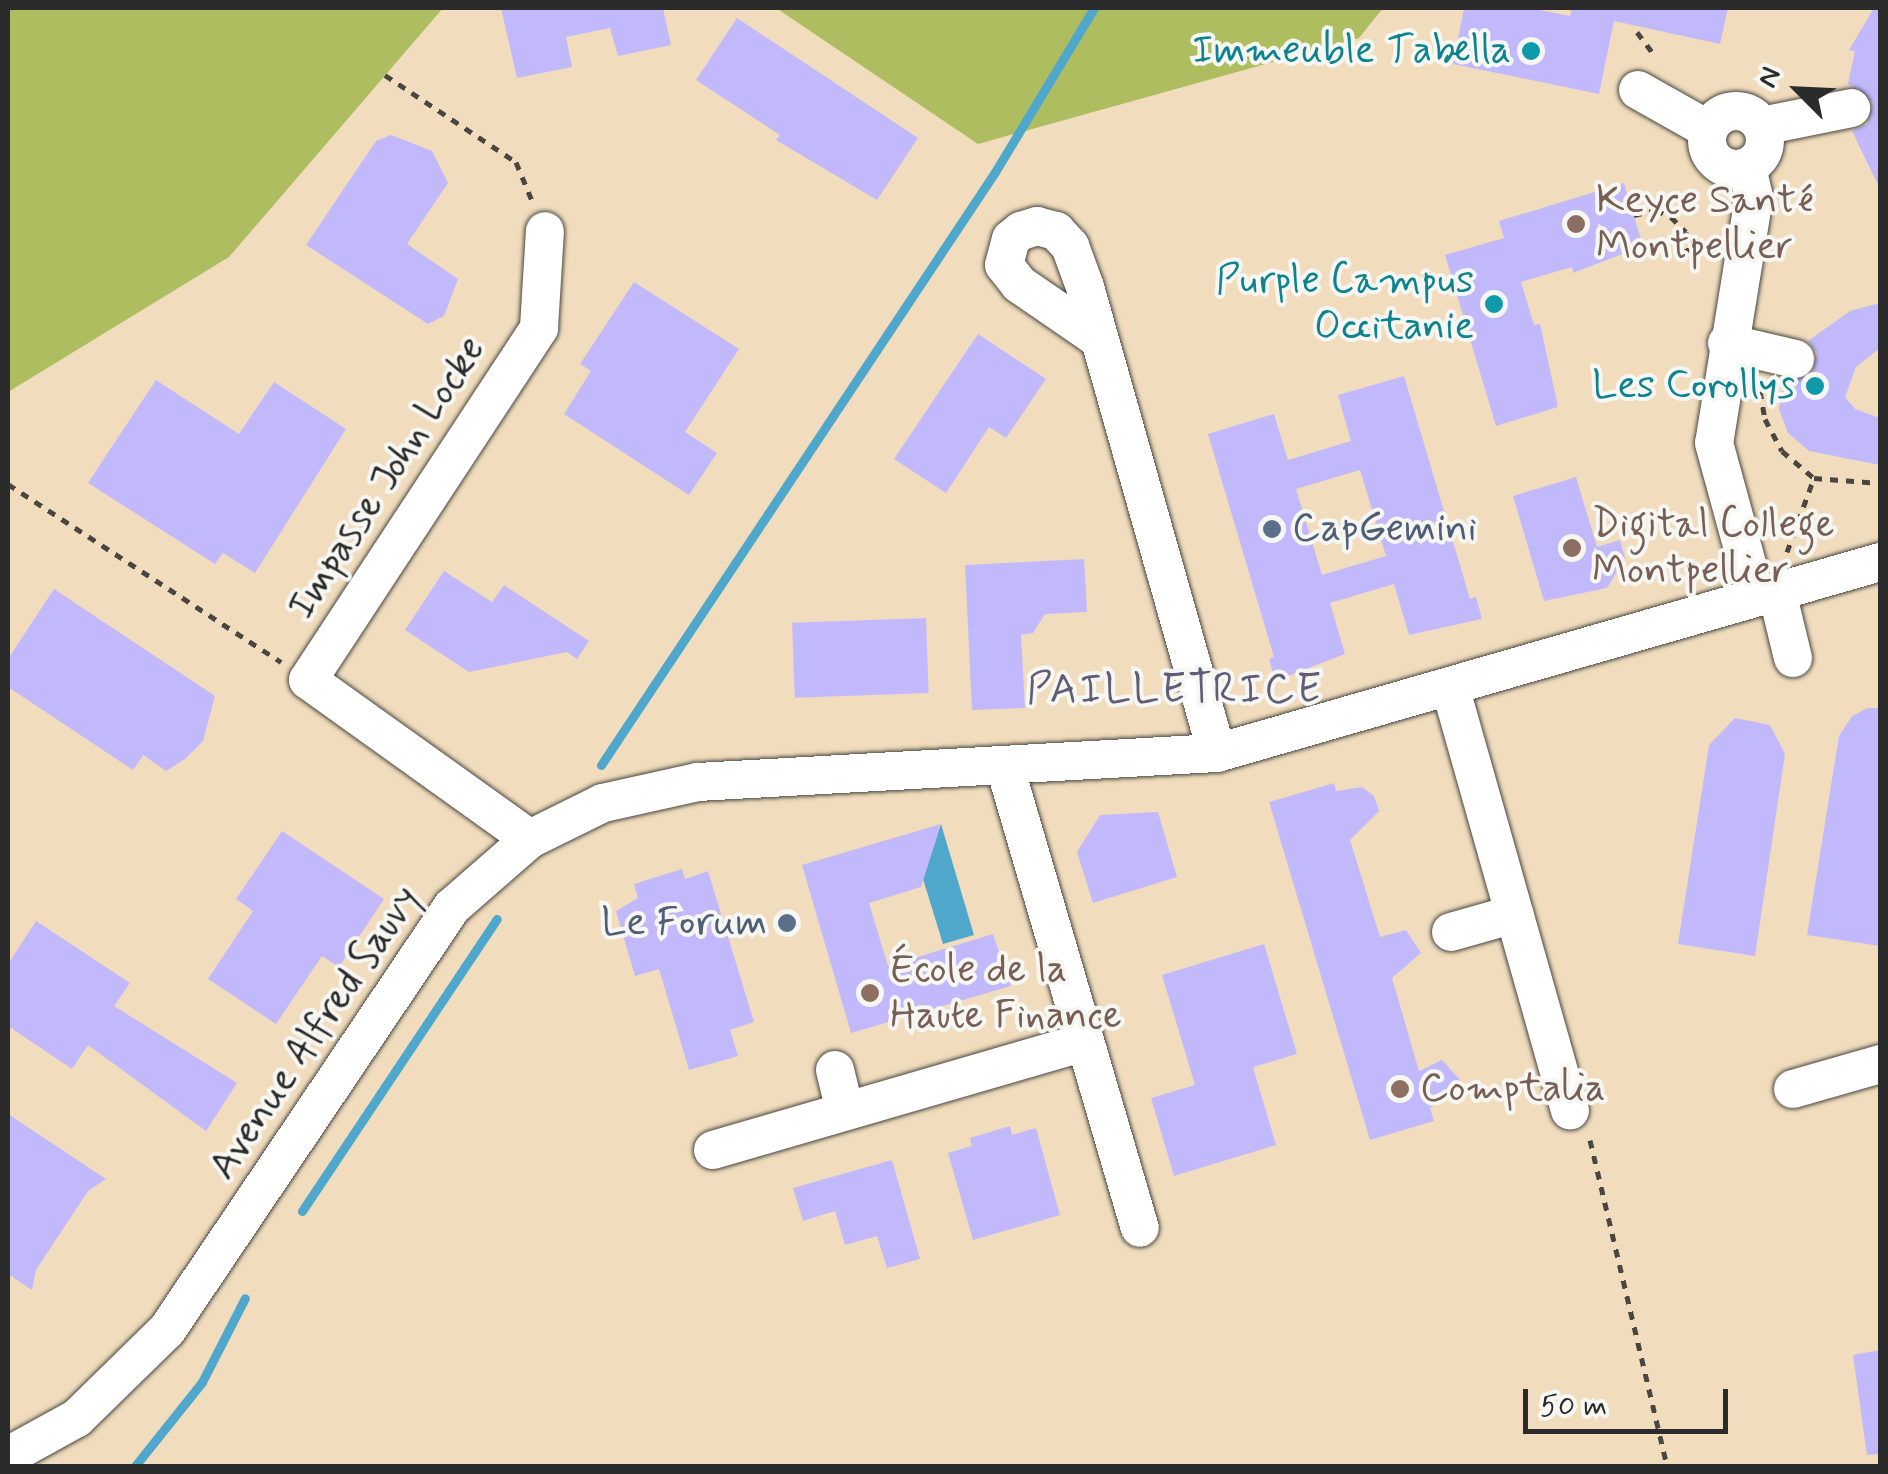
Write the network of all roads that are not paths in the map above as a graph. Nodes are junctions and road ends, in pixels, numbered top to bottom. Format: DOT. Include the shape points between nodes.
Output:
graph roads {
  1 [pos="1638,90"];
  2 [pos="1850,108"];
  3 [pos="1762,126"];
  4 [pos="1710,130"];
  5 [pos="1747,166"];
  6 [pos="545,231"];
  7 [pos="1100,339"];
  8 [pos="1727,343"];
  9 [pos="1795,359"];
  10 [pos="1880,562"];
  11 [pos="1766,594"];
  12 [pos="1792,658"];
  13 [pos="1451,690"];
  14 [pos="1217,754"];
  15 [pos="1005,767"];
  16 [pos="530,839"];
  17 [pos="1514,914"];
  18 [pos="1451,932"];
  19 [pos="1084,1042"];
  20 [pos="1880,1064"];
  21 [pos="835,1070"];
  22 [pos="1793,1089"];
  23 [pos="846,1111"];
  24 [pos="1580,1125"];
  25 [pos="712,1150"];
  26 [pos="1140,1228"];
  27 [pos="8,1456"];
  1 -- 4 [label="street"];
  2 -- 3 [label="street"];
  3 -- 4 [label="street" via="1748,114 1730,112"];
  3 -- 5 [label="street" via="1762,154"];
  4 -- 5 [label="street" via="1713,157 1728,168"];
  5 -- 8 [label="street" via="1754,197"];
  6 -- 16 [label="street, Impasse John Locke" via="539,328 308,680"];
  7 -- 14 [label="street"];
  8 -- 9 [label="street"];
  8 -- 11 [label="street" via="1714,443"];
  10 -- 11 [label="street, Avenue Alfred Sauvy"];
  11 -- 12 [label="street"];
  11 -- 13 [label="street, Avenue Alfred Sauvy"];
  13 -- 14 [label="street, Avenue Alfred Sauvy"];
  13 -- 17 [label="street"];
  14 -- 15 [label="street, Avenue Alfred Sauvy"];
  15 -- 16 [label="street, Avenue Alfred Sauvy" via="698,782 603,803"];
  15 -- 19 [label="street"];
  16 -- 27 [label="street, Avenue Alfred Sauvy" via="452,907 166,1330 88,1408"];
  17 -- 18 [label="street"];
  17 -- 24 [label="street"];
  19 -- 23 [label="street"];
  19 -- 26 [label="street"];
  20 -- 22 [label="street"];
  21 -- 23 [label="street"];
  23 -- 25 [label="street"];
}
